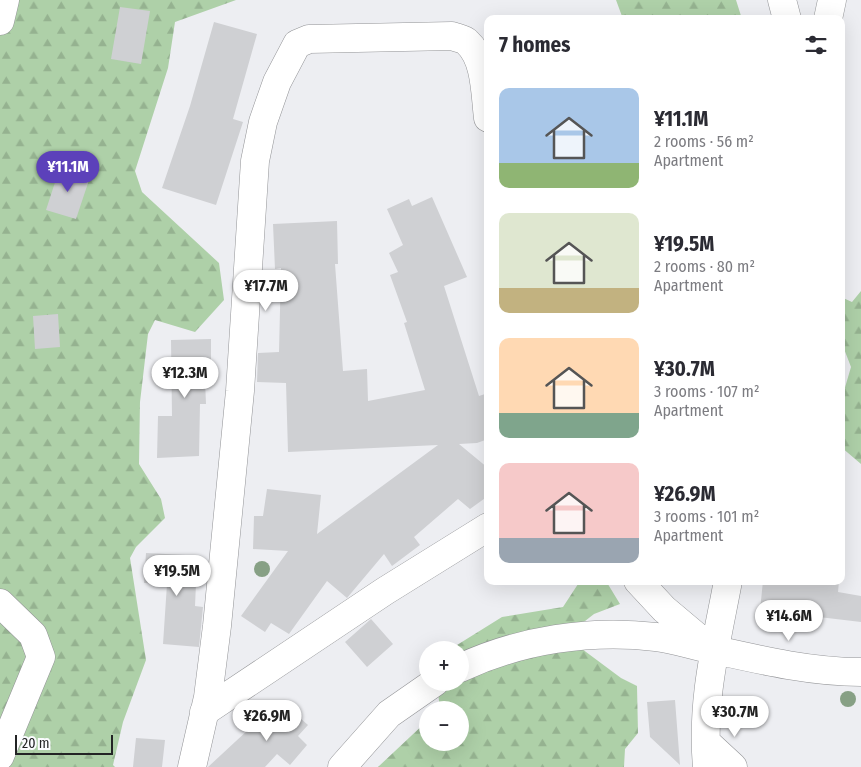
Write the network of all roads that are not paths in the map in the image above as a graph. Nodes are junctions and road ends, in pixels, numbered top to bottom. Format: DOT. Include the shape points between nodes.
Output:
graph roads {
  1 [pos="5,0"];
  2 [pos="782,0"];
  3 [pos="832,0"];
  4 [pos="787,15"];
  5 [pos="829,15"];
  6 [pos="0,21"];
  7 [pos="484,90"];
  8 [pos="484,529"];
  9 [pos="642,585"];
  10 [pos="727,585"];
  11 [pos="0,603"];
  12 [pos="713,650"];
  13 [pos="469,664"];
  14 [pos="861,672"];
  15 [pos="422,691"];
  16 [pos="204,712"];
  17 [pos="706,754"];
  18 [pos="0,756"];
  19 [pos="192,767"];
  20 [pos="342,767"];
  21 [pos="733,767"];
  1 -- 6 [label="street"];
  2 -- 4 [label="street"];
  3 -- 5 [label="street"];
  7 -- 16 [label="street" via="477,57 467,41 452,36 309,39 297,44 277,82 255,161 240,391 217,626"];
  8 -- 16 [label="street" via="385,591"];
  9 -- 12 [label="street" via="664,609"];
  10 -- 12 [label="street"];
  11 -- 18 [label="street" via="32,636 41,657"];
  12 -- 13 [label="street" via="656,637 555,638 520,645"];
  12 -- 14 [label="street"];
  12 -- 17 [label="street" via="707,697"];
  15 -- 20 [label="street" via="389,714"];
  16 -- 19 [label="street"];
  17 -- 21 [label="street"];
}
